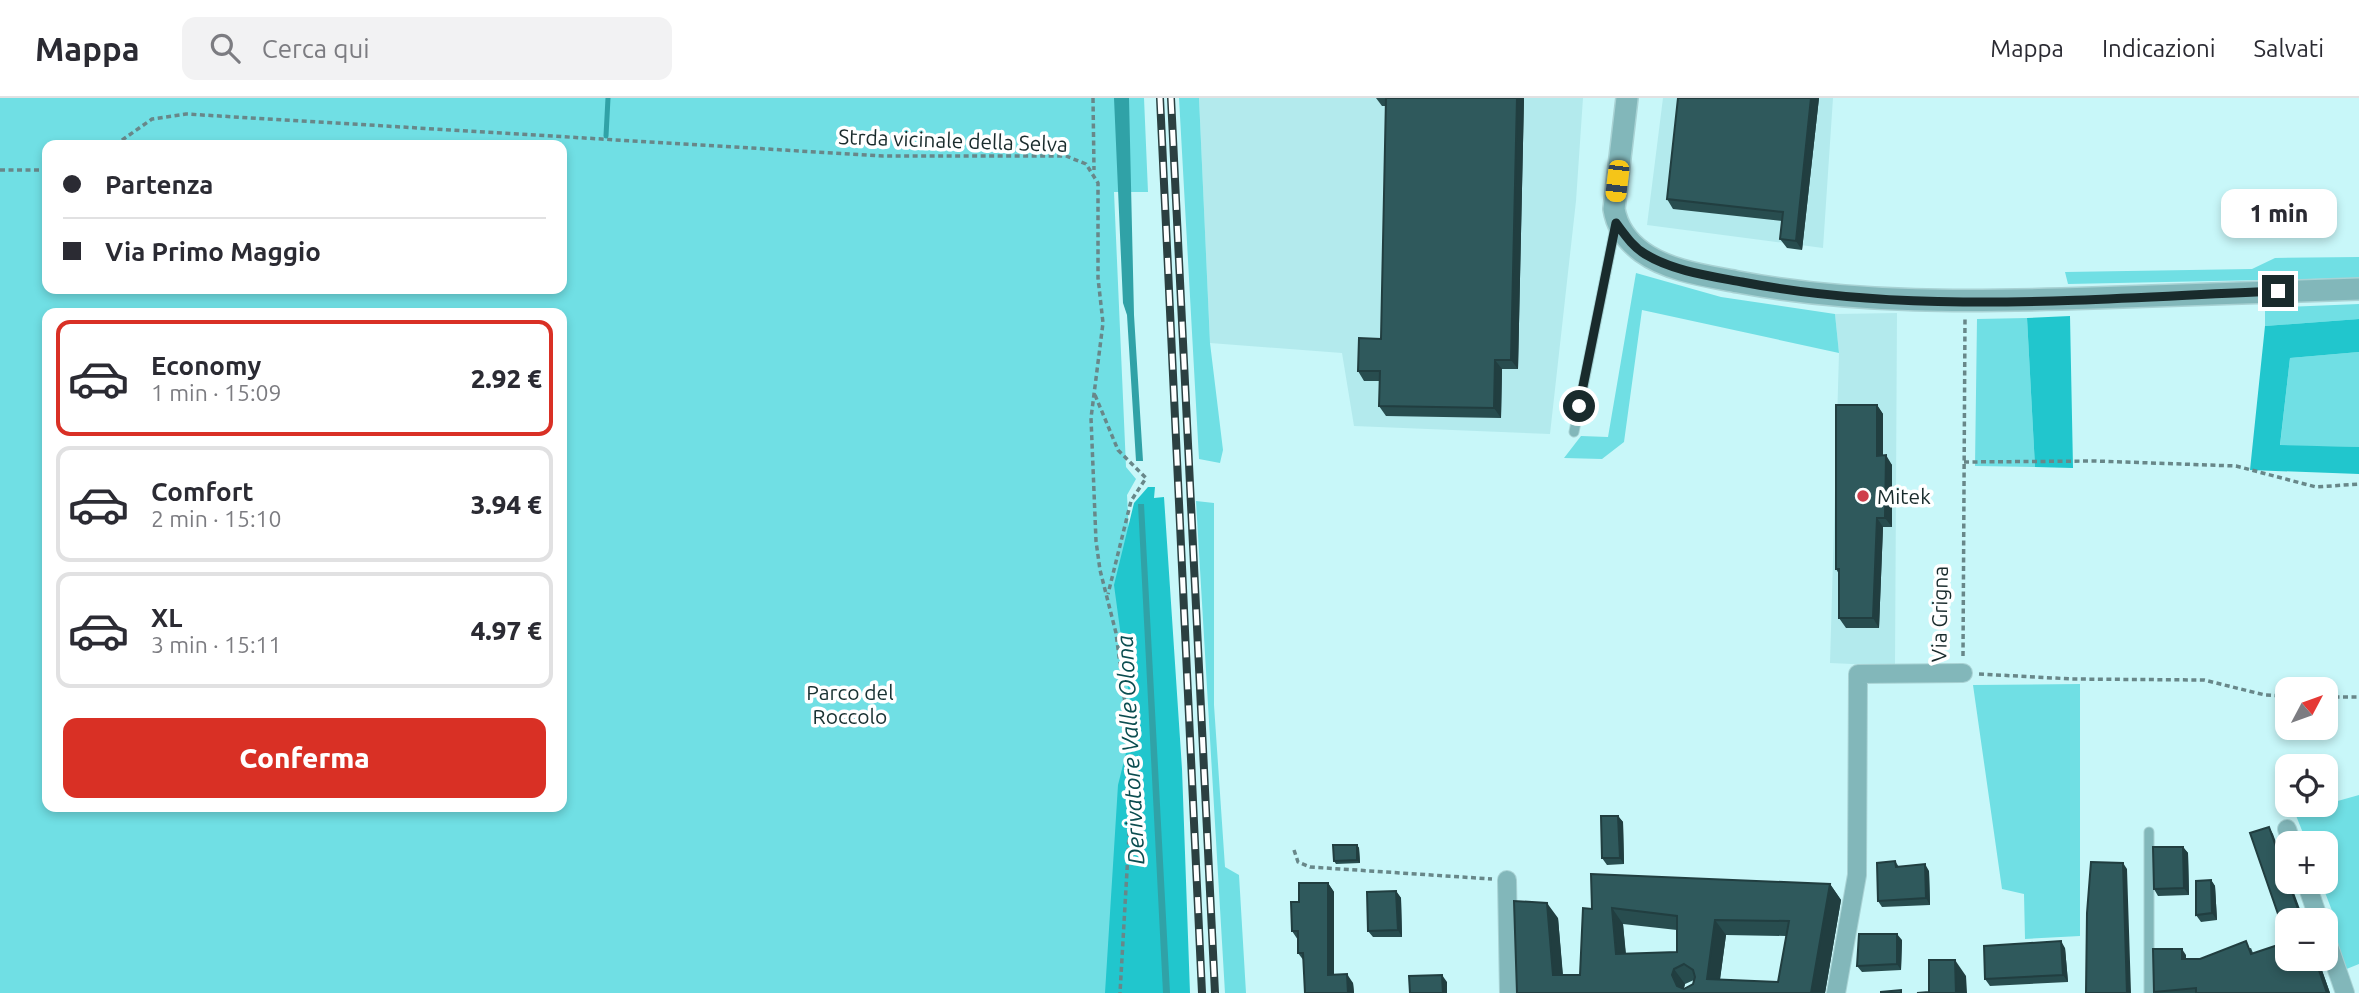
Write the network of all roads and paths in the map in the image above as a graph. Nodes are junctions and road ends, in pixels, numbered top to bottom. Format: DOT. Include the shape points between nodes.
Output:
graph roads {
  1 [pos="1093,98"];
  2 [pos="1627,98"];
  3 [pos="123,140"];
  4 [pos="0,170"];
  5 [pos="42,170"];
  6 [pos="1094,172"];
  7 [pos="1616,223"];
  8 [pos="2359,289"];
  9 [pos="1965,302"];
  10 [pos="1094,393"];
  11 [pos="1574,432"];
  12 [pos="1964,461"];
  13 [pos="2359,484"];
  14 [pos="1107,596"];
  15 [pos="1963,673"];
  16 [pos="2275,695"];
  17 [pos="2338,697"];
  18 [pos="2359,697"];
  19 [pos="2149,832"];
  20 [pos="1294,850"];
  21 [pos="1507,880"];
  22 [pos="2337,971"];
  23 [pos="1120,993"];
  24 [pos="1509,993"];
  25 [pos="1836,993"];
  26 [pos="2149,993"];
  27 [pos="2345,993"];
  1 -- 6 [label="path"];
  2 -- 7 [label="street"];
  3 -- 6 [label="path, Strda vicinale della Selva" via="152,120 186,114 883,156 1066,156"];
  4 -- 5 [label="path"];
  6 -- 10 [label="path, Strda vicinale della Selva" via="1104,323"];
  7 -- 9 [label="street" via="1643,253 1710,276 1867,299"];
  7 -- 11 [label="lane"];
  8 -- 9 [label="street"];
  9 -- 12 [label="path, Via Grigna"];
  10 -- 14 [label="path, Strda vicinale della Selva" via="1096,541"];
  10 -- 14 [label="path" via="1118,450 1146,478 1131,500"];
  12 -- 13 [label="path" via="2236,466 2316,487"];
  12 -- 15 [label="path, Via Grigna"];
  14 -- 23 [label="path, Strda vicinale della Selva" via="1133,766"];
  15 -- 16 [label="path" via="2204,680"];
  15 -- 25 [label="street, Via Grigna" via="1858,674 1857,875"];
  17 -- 18 [label="path"];
  19 -- 26 [label="lane"];
  20 -- 21 [label="path" via="1298,862 1310,867"];
  21 -- 24 [label="street"];
  22 -- 27 [label="street"];
}
